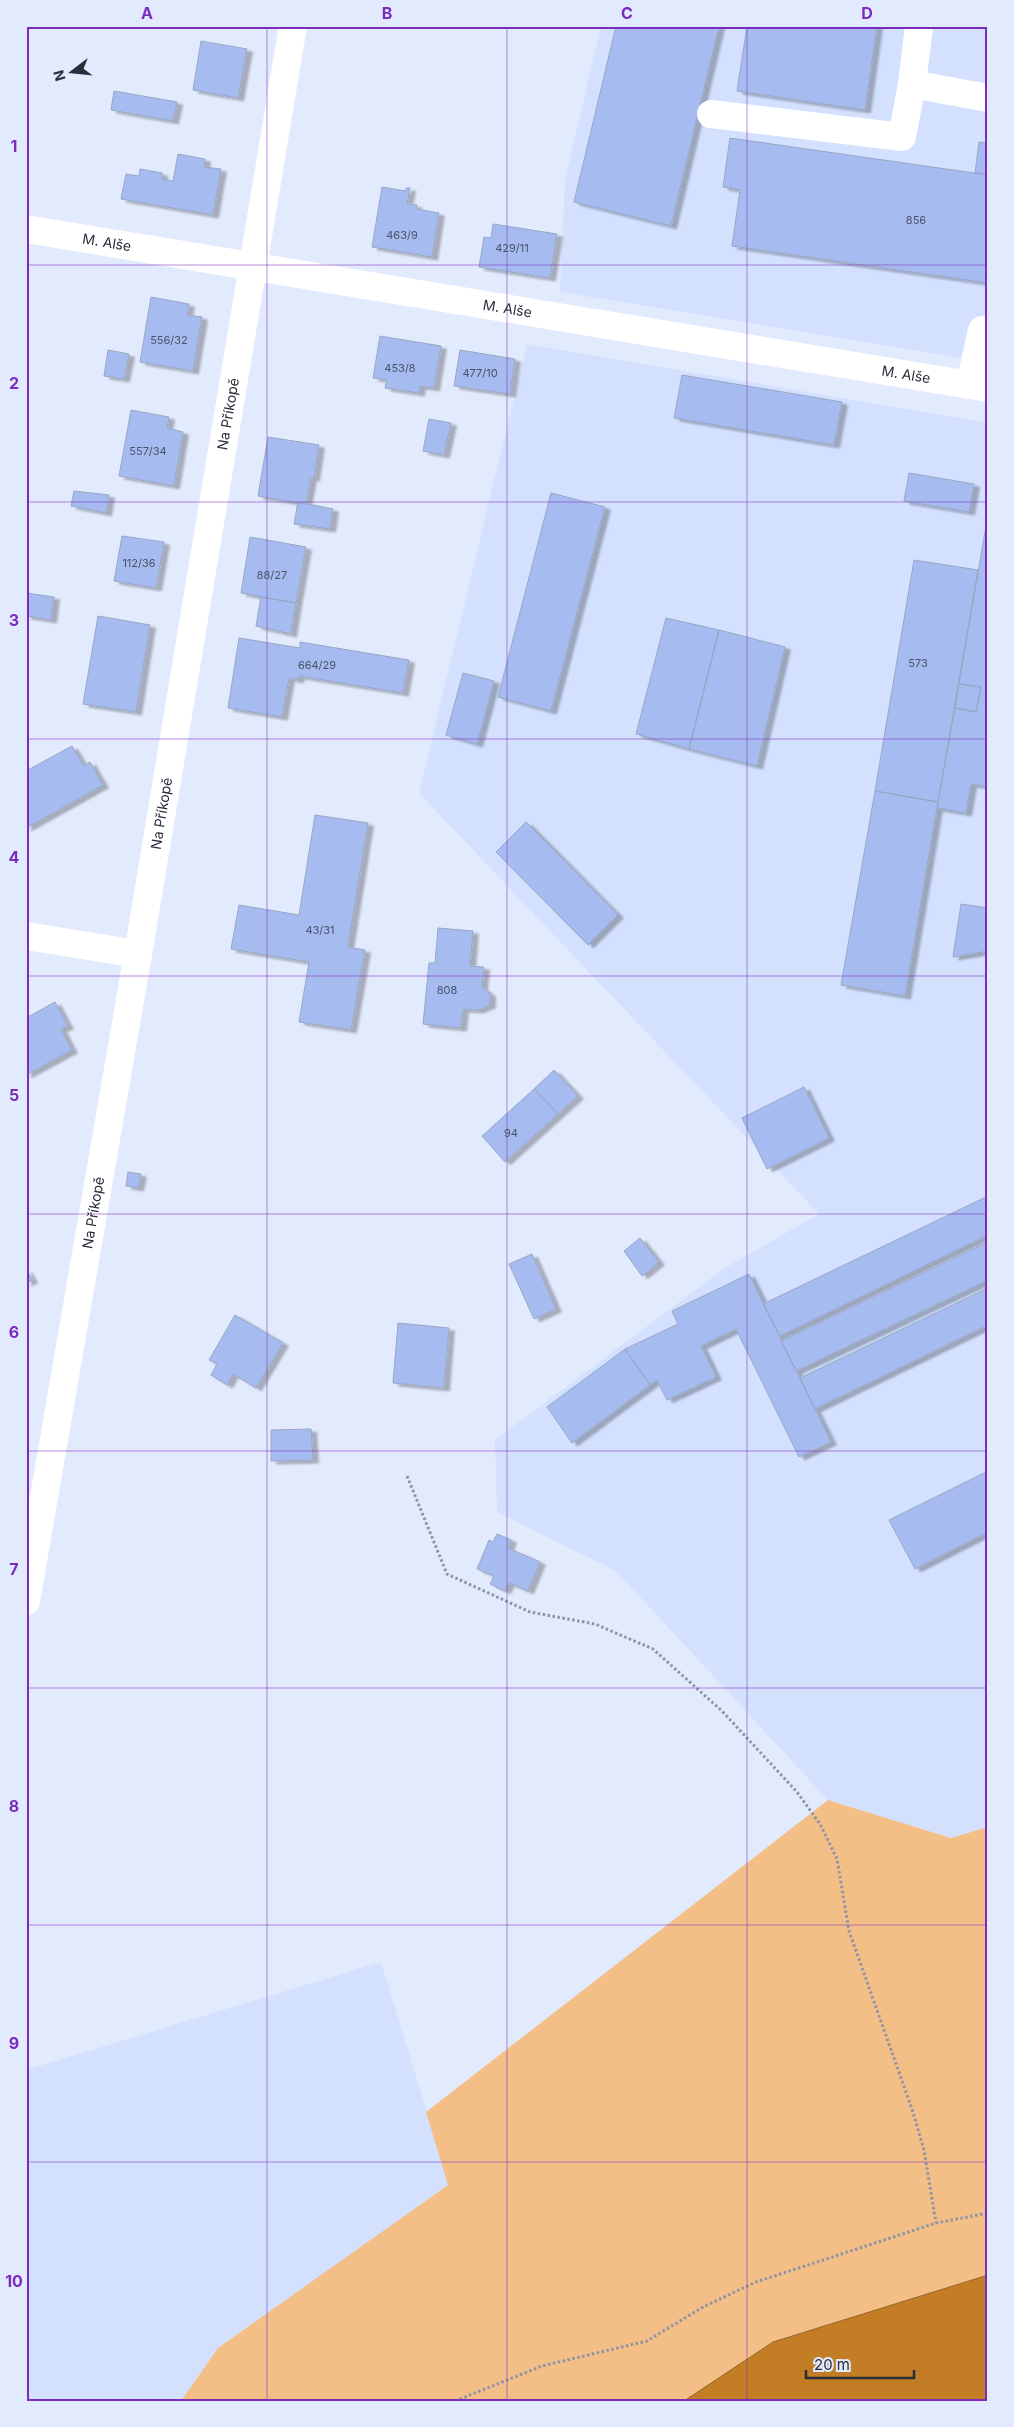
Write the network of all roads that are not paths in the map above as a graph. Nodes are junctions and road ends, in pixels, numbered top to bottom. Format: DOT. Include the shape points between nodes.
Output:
graph roads {
  1 [pos="293,26"];
  2 [pos="919,26"];
  3 [pos="912,84"];
  4 [pos="988,98"];
  5 [pos="710,114"];
  6 [pos="26,229"];
  7 [pos="253,267"];
  8 [pos="988,331"];
  9 [pos="979,387"];
  10 [pos="26,936"];
  11 [pos="138,954"];
  12 [pos="26,1601"];
  1 -- 7 [label="street, Na Příkopě"];
  2 -- 3 [label="street"];
  3 -- 4 [label="street"];
  3 -- 5 [label="street" via="902,137"];
  6 -- 7 [label="street, M. Alše"];
  7 -- 9 [label="street, M. Alše"];
  7 -- 11 [label="street, Na Příkopě"];
  8 -- 9 [label="street" via="982,330"];
  10 -- 11 [label="street"];
  11 -- 12 [label="street, Na Příkopě"];
}
